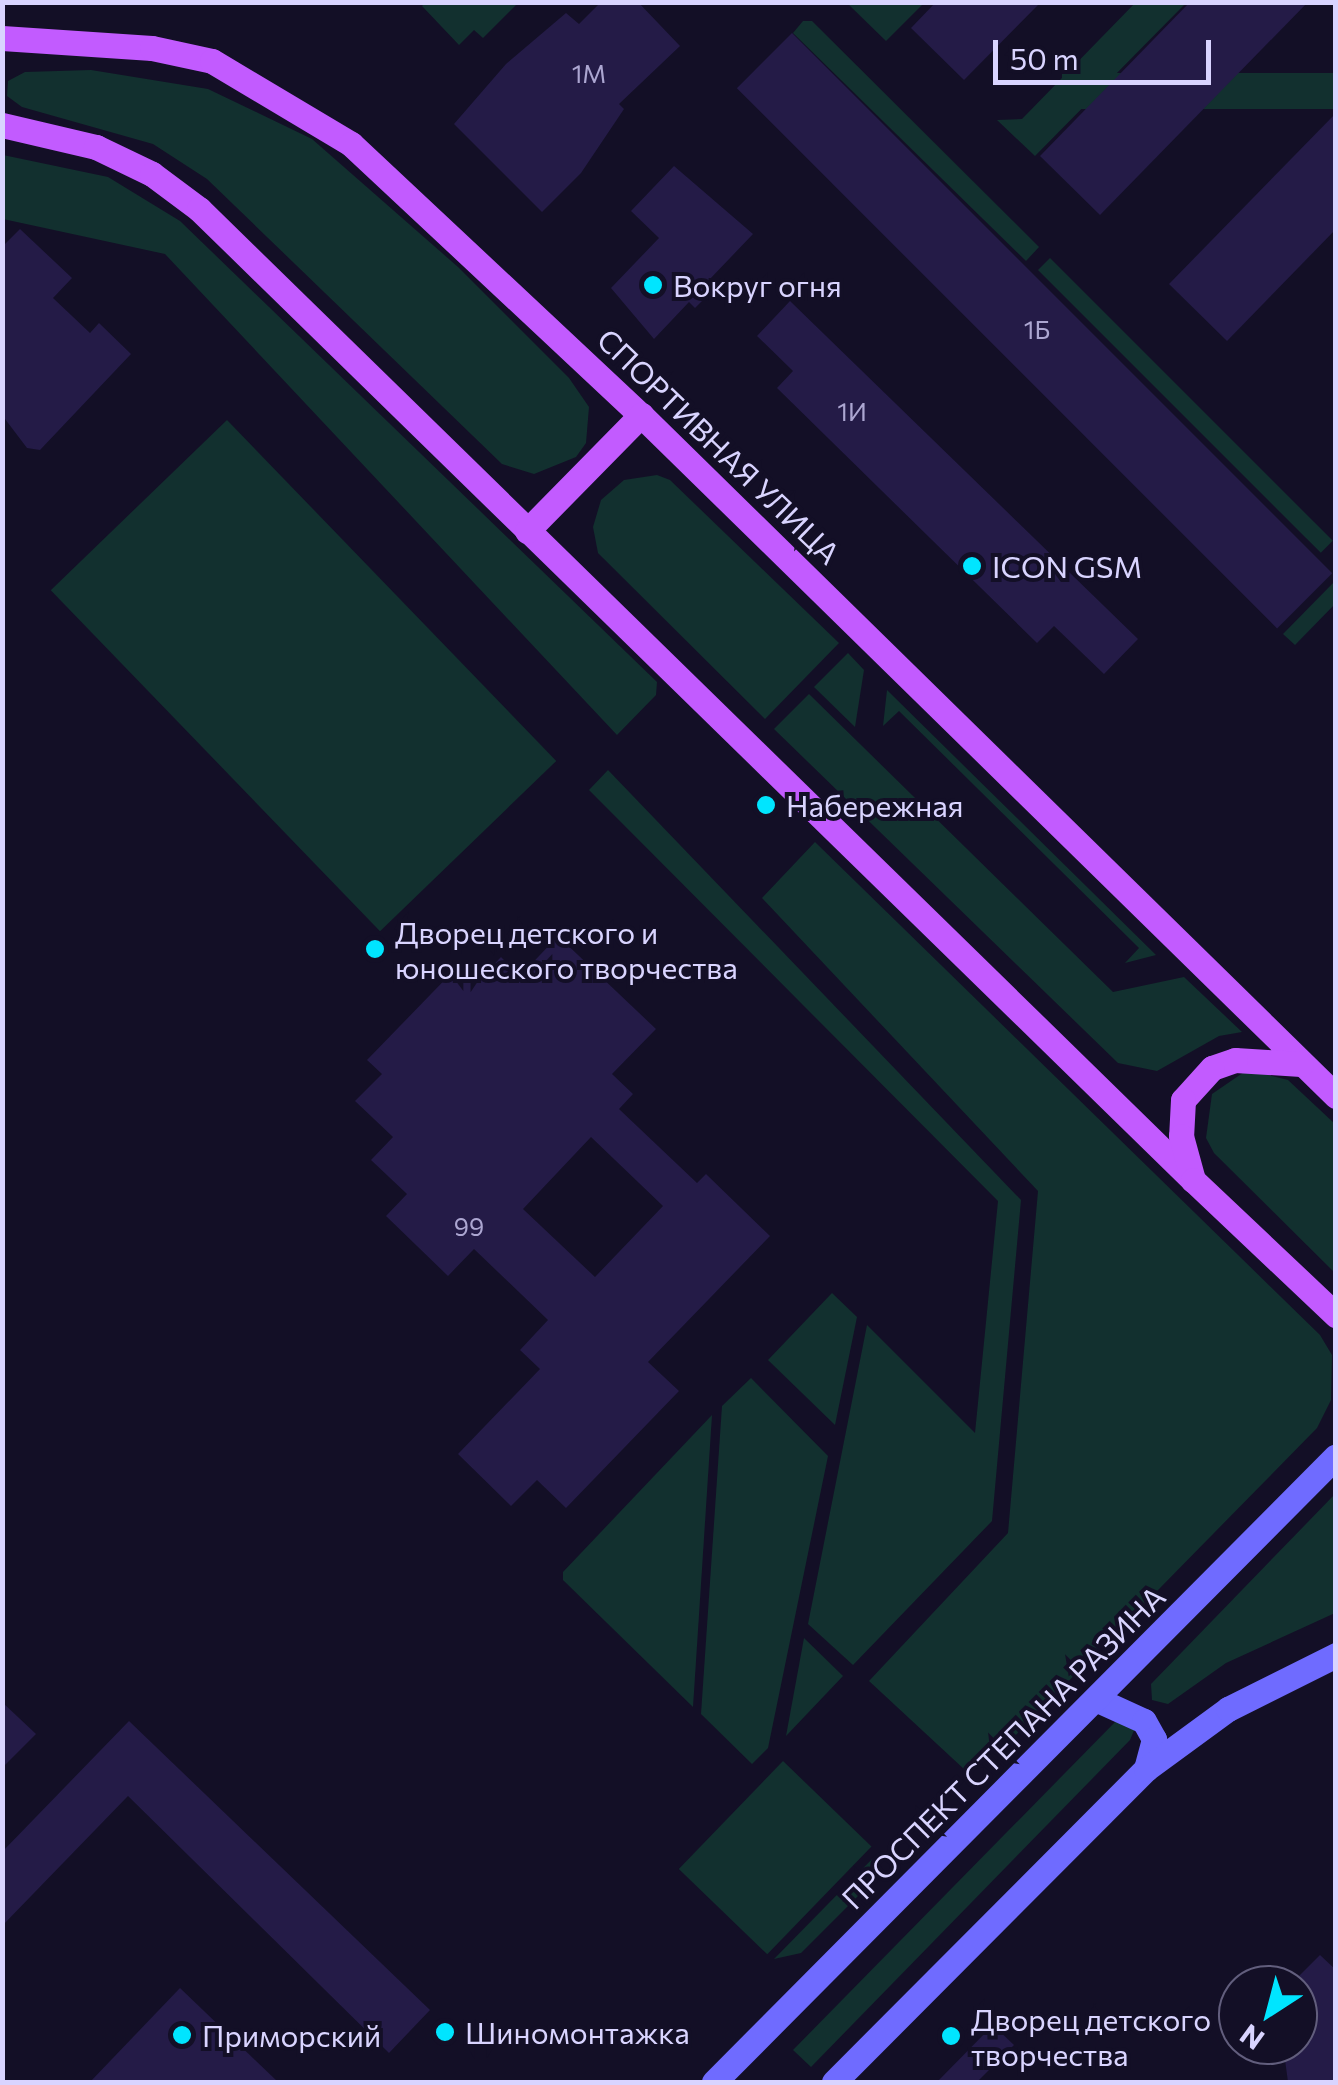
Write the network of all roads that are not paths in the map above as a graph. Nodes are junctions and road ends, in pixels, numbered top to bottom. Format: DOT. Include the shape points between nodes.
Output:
graph roads {
  1 [pos="2,38"];
  2 [pos="5,125"];
  3 [pos="641,416"];
  4 [pos="527,530"];
  5 [pos="1301,1064"];
  6 [pos="1336,1096"];
  7 [pos="1193,1180"];
  8 [pos="1336,1315"];
  9 [pos="1336,1456"];
  10 [pos="1336,1655"];
  11 [pos="1100,1700"];
  12 [pos="1146,1769"];
  13 [pos="714,2082"];
  14 [pos="834,2082"];
  1 -- 3 [label="main road, СПОРТИВНАЯ УЛИЦА" via="152,48 212,61 305,113 404,189"];
  2 -- 4 [label="main road" via="96,147 152,174 199,209"];
  3 -- 4 [label="main road"];
  3 -- 5 [label="main road, СПОРТИВНАЯ УЛИЦА"];
  4 -- 7 [label="main road"];
  5 -- 6 [label="main road, СПОРТИВНАЯ УЛИЦА"];
  5 -- 7 [label="main road" via="1235,1060 1212,1068 1194,1086 1179,1113"];
  7 -- 8 [label="main road"];
  9 -- 11 [label="main road, ПРОСПЕКТ СТЕПАНА РАЗИНА"];
  10 -- 12 [label="main road" via="1228,1708"];
  11 -- 12 [label="main road" via="1144,1721 1154,1740"];
  11 -- 13 [label="main road, ПРОСПЕКТ СТЕПАНА РАЗИНА"];
  12 -- 14 [label="main road"];
}
